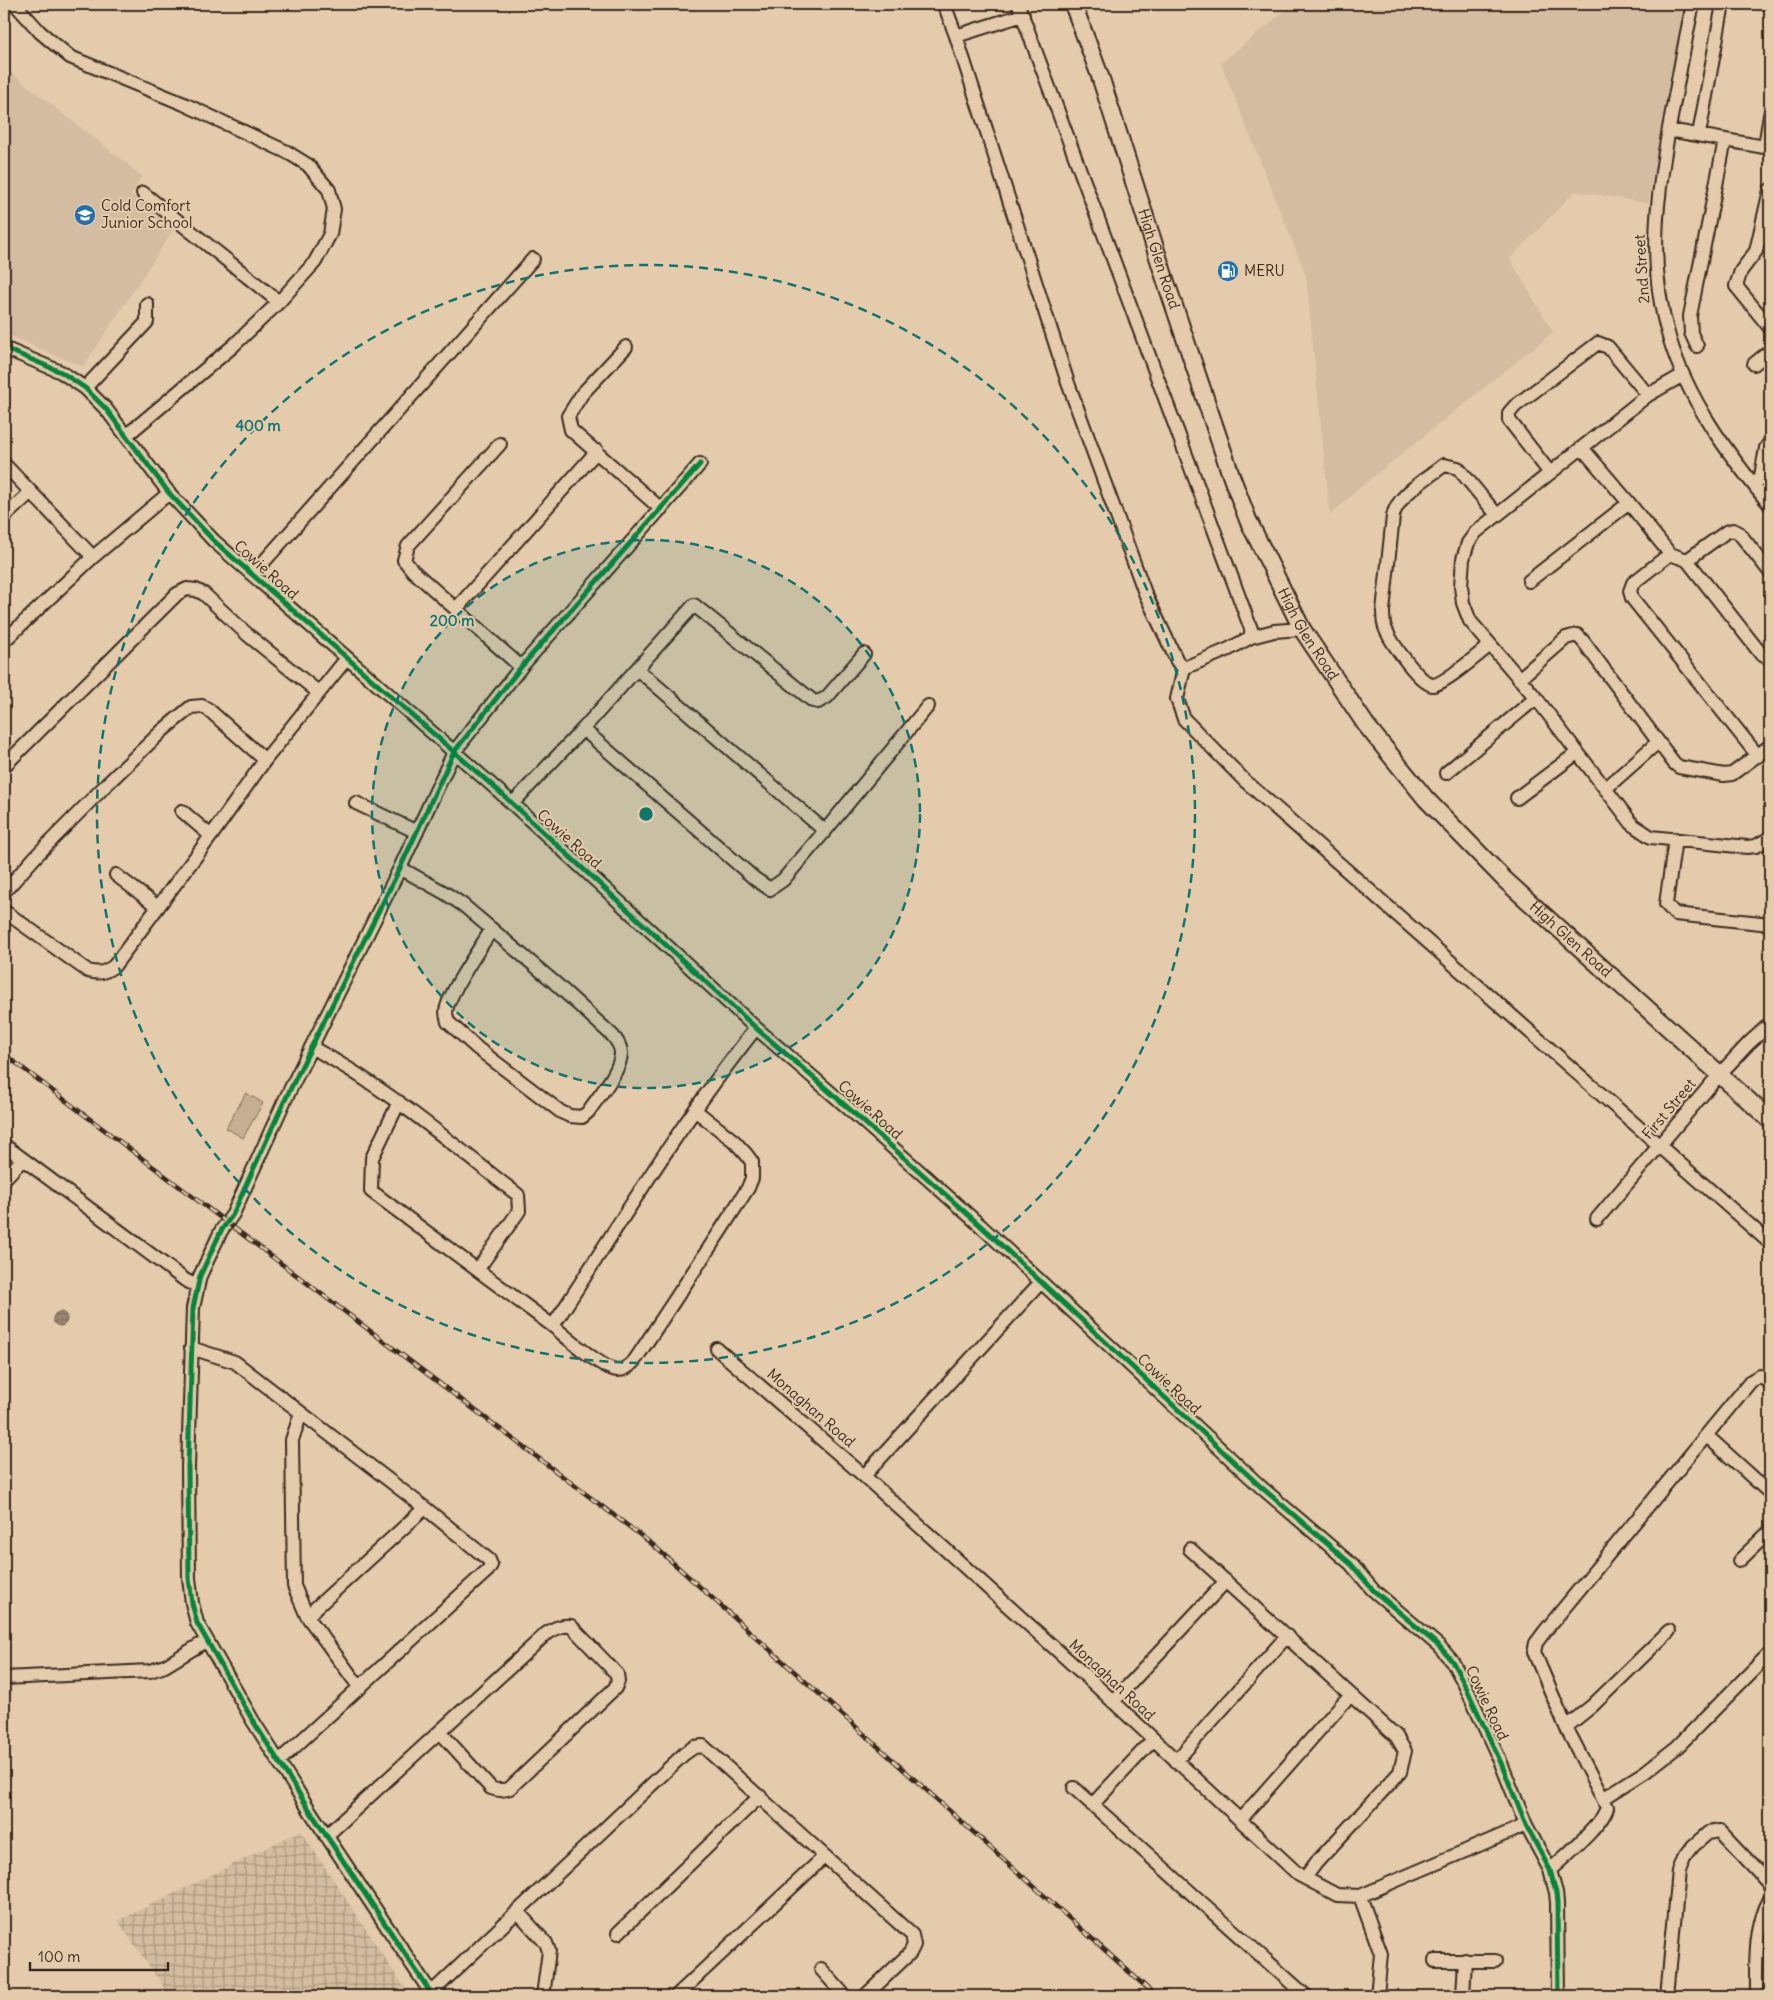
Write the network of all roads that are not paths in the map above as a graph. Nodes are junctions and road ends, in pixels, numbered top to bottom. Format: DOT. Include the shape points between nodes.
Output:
graph roads {
  1 [pos="16,4"];
  2 [pos="942,4"];
  3 [pos="1073,4"];
  4 [pos="1692,4"];
  5 [pos="1723,4"];
  6 [pos="1021,9"];
  7 [pos="956,36"];
  8 [pos="1770,115"];
  9 [pos="1669,130"];
  10 [pos="1699,134"];
  11 [pos="1726,140"];
  12 [pos="1768,147"];
  13 [pos="1770,190"];
  14 [pos="143,193"];
  15 [pos="533,259"];
  16 [pos="279,302"];
  17 [pos="147,304"];
  18 [pos="1770,328"];
  19 [pos="1697,346"];
  20 [pos="626,347"];
  21 [pos="4,348"];
  22 [pos="1770,351"];
  23 [pos="1754,364"];
  24 [pos="1683,375"];
  25 [pos="86,388"];
  26 [pos="1648,395"];
  27 [pos="127,435"];
  28 [pos="1770,442"];
  29 [pos="500,444"];
  30 [pos="1583,449"];
  31 [pos="597,451"];
  32 [pos="4,464"];
  33 [pos="700,464"];
  34 [pos="1550,474"];
  35 [pos="1754,486"];
  36 [pos="31,492"];
  37 [pos="169,493"];
  38 [pos="1629,503"];
  39 [pos="1770,504"];
  40 [pos="661,509"];
  41 [pos="1497,515"];
  42 [pos="4,517"];
  43 [pos="1670,554"];
  44 [pos="93,558"];
  45 [pos="1687,560"];
  46 [pos="1770,572"];
  47 [pos="253,574"];
  48 [pos="1529,581"];
  49 [pos="456,609"];
  50 [pos="1302,629"];
  51 [pos="1252,636"];
  52 [pos="4,642"];
  53 [pos="1490,646"];
  54 [pos="864,654"];
  55 [pos="347,658"];
  56 [pos="1770,659"];
  57 [pos="521,667"];
  58 [pos="637,668"];
  59 [pos="1184,668"];
  60 [pos="1519,678"];
  61 [pos="318,692"];
  62 [pos="1536,698"];
  63 [pos="928,706"];
  64 [pos="583,729"];
  65 [pos="1658,742"];
  66 [pos="1770,746"];
  67 [pos="454,752"];
  68 [pos="1577,753"];
  69 [pos="1758,756"];
  70 [pos="265,760"];
  71 [pos="4,766"];
  72 [pos="1446,773"];
  73 [pos="1605,789"];
  74 [pos="1517,798"];
  75 [pos="356,802"];
  76 [pos="512,804"];
  77 [pos="182,811"];
  78 [pos="417,832"];
  79 [pos="825,832"];
  80 [pos="211,836"];
  81 [pos="1675,838"];
  82 [pos="1770,839"];
  83 [pos="400,868"];
  84 [pos="116,876"];
  85 [pos="4,892"];
  86 [pos="158,907"];
  87 [pos="4,911"];
  88 [pos="1770,924"];
  89 [pos="492,929"];
  90 [pos="1770,1024"];
  91 [pos="756,1028"];
  92 [pos="311,1047"];
  93 [pos="1719,1075"];
  94 [pos="399,1102"];
  95 [pos="696,1111"];
  96 [pos="1770,1120"];
  97 [pos="4,1145"];
  98 [pos="1660,1146"];
  99 [pos="23,1159"];
  100 [pos="4,1179"];
  101 [pos="1597,1219"];
  102 [pos="1770,1243"];
  103 [pos="478,1269"];
  104 [pos="1041,1282"];
  105 [pos="197,1286"];
  106 [pos="553,1326"];
  107 [pos="191,1348"];
  108 [pos="717,1349"];
  109 [pos="1770,1383"];
  110 [pos="301,1413"];
  111 [pos="1707,1436"];
  112 [pos="864,1476"];
  113 [pos="1770,1493"];
  114 [pos="425,1508"];
  115 [pos="1770,1531"];
  116 [pos="1190,1549"];
  117 [pos="1739,1561"];
  118 [pos="1226,1581"];
  119 [pos="307,1616"];
  120 [pos="1670,1631"];
  121 [pos="1287,1636"];
  122 [pos="206,1641"];
  123 [pos="1770,1653"];
  124 [pos="4,1678"];
  125 [pos="360,1688"];
  126 [pos="1350,1695"];
  127 [pos="1113,1702"];
  128 [pos="1566,1727"];
  129 [pos="440,1732"];
  130 [pos="1153,1740"];
  131 [pos="279,1761"];
  132 [pos="1176,1761"];
  133 [pos="1074,1788"];
  134 [pos="760,1796"];
  135 [pos="1604,1798"];
  136 [pos="1092,1805"];
  137 [pos="1240,1820"];
  138 [pos="1526,1826"];
  139 [pos="326,1836"];
  140 [pos="825,1856"];
  141 [pos="1550,1870"];
  142 [pos="1305,1878"];
  143 [pos="1770,1884"];
  144 [pos="1360,1896"];
  145 [pos="1770,1898"];
  146 [pos="517,1911"];
  147 [pos="618,1933"];
  148 [pos="1465,1960"];
  149 [pos="1436,1961"];
  150 [pos="1496,1961"];
  151 [pos="821,1969"];
  152 [pos="432,1995"];
  153 [pos="543,1996"];
  154 [pos="676,1996"];
  155 [pos="845,1996"];
  156 [pos="865,1996"];
  157 [pos="1306,1996"];
  158 [pos="1376,1996"];
  159 [pos="1463,1996"];
  160 [pos="1558,1996"];
  161 [pos="1667,1996"];
  162 [pos="1756,1996"];
  1 -- 16 [label="street" via="40,32 70,57 184,104 308,165 329,190 334,222 315,262"];
  2 -- 7 [label="street"];
  3 -- 50 [label="main road, High Glen Road" via="1100,76 1232,478 1259,545"];
  4 -- 9 [label="street, 2nd Street"];
  5 -- 10 [label="street"];
  6 -- 7 [label="street"];
  6 -- 51 [label="street"];
  7 -- 59 [label="street" via="1068,383 1145,593 1177,661"];
  8 -- 12 [label="street"];
  9 -- 10 [label="street"];
  9 -- 24 [label="street, 2nd Street" via="1658,198 1656,265 1667,330"];
  10 -- 11 [label="street"];
  11 -- 12 [label="street"];
  11 -- 19 [label="street" via="1690,316 1691,333"];
  13 -- 18 [label="street" via="1756,251 1741,271 1736,286"];
  14 -- 16 [label="street"];
  15 -- 47 [label="street"];
  16 -- 27 [label="street" via="232,347"];
  17 -- 25 [label="street" via="147,322"];
  20 -- 31 [label="street" via="582,394 568,416 571,430"];
  21 -- 25 [label="street, Cowie Road" via="61,372"];
  22 -- 23 [label="street"];
  24 -- 26 [label="street"];
  24 -- 35 [label="street, 2nd Street" via="1713,429"];
  25 -- 27 [label="street, Cowie Road"];
  26 -- 30 [label="street"];
  26 -- 34 [label="street" via="1608,347 1598,343 1515,406 1509,413 1509,420"];
  27 -- 37 [label="street, Cowie Road"];
  28 -- 35 [label="street" via="1761,476"];
  29 -- 49 [label="street" via="408,546 404,560"];
  30 -- 34 [label="street"];
  30 -- 38 [label="street"];
  31 -- 40 [label="street"];
  31 -- 49 [label="street"];
  32 -- 36 [label="street"];
  33 -- 40 [label="street"];
  34 -- 41 [label="street"];
  35 -- 39 [label="street, 2nd Street"];
  36 -- 42 [label="street"];
  36 -- 44 [label="street"];
  37 -- 44 [label="street"];
  37 -- 47 [label="street, Cowie Road" via="214,541"];
  38 -- 43 [label="street"];
  38 -- 48 [label="street"];
  40 -- 57 [label="street"];
  41 -- 53 [label="street" via="1468,543 1464,551 1461,586 1466,613"];
  41 -- 53 [label="street" via="1458,468 1444,465 1405,496 1395,507 1393,516 1383,611 1388,635 1420,678 1429,684 1446,679"];
  43 -- 45 [label="street"];
  43 -- 69 [label="street" via="1633,584 1632,598"];
  44 -- 52 [label="street"];
  45 -- 46 [label="street" via="1733,530 1739,533"];
  45 -- 56 [label="street" via="1760,654"];
  47 -- 55 [label="street, Cowie Road"];
  49 -- 57 [label="street"];
  50 -- 51 [label="street"];
  50 -- 93 [label="main road, High Glen Road" via="1366,725 1426,799 1505,880"];
  51 -- 59 [label="street"];
  53 -- 60 [label="street"];
  54 -- 58 [label="street" via="827,697 813,701 694,604"];
  55 -- 61 [label="street"];
  55 -- 67 [label="street, Cowie Road"];
  57 -- 67 [label="street"];
  58 -- 64 [label="street"];
  58 -- 79 [label="street"];
  59 -- 98 [label="street" via="1177,699 1184,719 1244,780"];
  60 -- 62 [label="street"];
  60 -- 65 [label="street" via="1566,638 1577,635"];
  61 -- 70 [label="street"];
  61 -- 71 [label="street" via="211,600 196,590 187,589 177,594"];
  62 -- 68 [label="street"];
  62 -- 72 [label="street"];
  63 -- 79 [label="street"];
  64 -- 76 [label="street"];
  64 -- 79 [label="street" via="755,879 770,888 783,880"];
  65 -- 69 [label="street" via="1679,767 1724,775 1737,772"];
  65 -- 73 [label="street"];
  66 -- 69 [label="street"];
  67 -- 76 [label="street, Cowie Road"];
  67 -- 78 [label="street"];
  68 -- 73 [label="street"];
  68 -- 74 [label="street"];
  70 -- 80 [label="street"];
  70 -- 85 [label="street" via="209,710 202,706 191,708 126,764"];
  73 -- 81 [label="street" via="1639,830 1651,837"];
  75 -- 78 [label="street"];
  76 -- 91 [label="street, Cowie Road"];
  77 -- 80 [label="street"];
  78 -- 83 [label="street"];
  80 -- 86 [label="street"];
  81 -- 82 [label="street" via="1747,847"];
  81 -- 88 [label="street" via="1666,904 1672,912"];
  83 -- 89 [label="street" via="446,893"];
  83 -- 92 [label="street"];
  84 -- 86 [label="street"];
  86 -- 87 [label="street" via="114,966 98,974 88,971"];
  89 -- 89 [label="street" via="592,1015 619,1045 620,1062 615,1072 582,1116 561,1112 448,1022 448,1002"];
  90 -- 93 [label="street, First Street"];
  91 -- 95 [label="street"];
  91 -- 104 [label="street, Cowie Road"];
  92 -- 94 [label="street"];
  92 -- 105 [label="street"];
  93 -- 96 [label="main road, High Glen Road"];
  93 -- 98 [label="street, First Street"];
  94 -- 103 [label="street" via="372,1158 371,1191"];
  94 -- 103 [label="street" via="518,1194 519,1211"];
  95 -- 106 [label="street"];
  95 -- 106 [label="street" via="746,1154 752,1162 752,1178 641,1351 624,1369 611,1369"];
  97 -- 99 [label="street"];
  98 -- 101 [label="street, First Street"];
  98 -- 102 [label="street"];
  99 -- 100 [label="street"];
  99 -- 105 [label="street"];
  103 -- 106 [label="street"];
  104 -- 112 [label="street"];
  104 -- 138 [label="street, Cowie Road" via="1443,1651 1459,1672"];
  105 -- 107 [label="street"];
  107 -- 110 [label="street" via="235,1362"];
  107 -- 122 [label="street" via="189,1578 197,1623"];
  108 -- 112 [label="street, Monaghan Road"];
  109 -- 111 [label="street" via="1762,1376 1754,1379"];
  110 -- 114 [label="street"];
  110 -- 119 [label="street" via="292,1440 294,1586"];
  111 -- 113 [label="street"];
  111 -- 128 [label="street" via="1536,1643 1534,1652"];
  112 -- 127 [label="street, Monaghan Road"];
  114 -- 119 [label="street"];
  114 -- 125 [label="street" via="491,1564"];
  115 -- 117 [label="street"];
  116 -- 118 [label="street"];
  118 -- 121 [label="street"];
  118 -- 127 [label="street"];
  119 -- 125 [label="street"];
  120 -- 128 [label="street"];
  121 -- 126 [label="street"];
  121 -- 132 [label="street"];
  122 -- 124 [label="street" via="165,1666 150,1671"];
  122 -- 131 [label="street"];
  123 -- 135 [label="street" via="1677,1747"];
  125 -- 131 [label="street"];
  126 -- 137 [label="street"];
  126 -- 142 [label="street" via="1396,1736 1405,1752 1400,1772"];
  127 -- 130 [label="street, Monaghan Road"];
  128 -- 135 [label="street"];
  129 -- 129 [label="street" via="547,1633 559,1627 571,1626 618,1677 615,1688 506,1790 491,1788"];
  129 -- 139 [label="street"];
  130 -- 132 [label="street, Monaghan Road"];
  130 -- 136 [label="street"];
  131 -- 139 [label="street"];
  132 -- 137 [label="street, Monaghan Road"];
  133 -- 136 [label="street"];
  134 -- 140 [label="street"];
  134 -- 146 [label="street" via="703,1746 694,1747"];
  134 -- 147 [label="street"];
  135 -- 141 [label="street" via="1607,1809 1600,1822"];
  136 -- 157 [label="street"];
  137 -- 142 [label="street, Monaghan Road"];
  138 -- 141 [label="street, Cowie Road"];
  138 -- 144 [label="street, Monaghan Road"];
  139 -- 152 [label="street"];
  140 -- 154 [label="street"];
  140 -- 156 [label="street" via="914,1940 910,1953"];
  141 -- 160 [label="street, Cowie Road" via="1558,1903"];
  142 -- 144 [label="street, Monaghan Road" via="1337,1895"];
  143 -- 161 [label="street" via="1720,1831 1708,1833 1694,1846 1684,1858 1677,1882"];
  144 -- 158 [label="street" via="1381,1954"];
  145 -- 162 [label="street" via="1762,1915"];
  146 -- 152 [label="street"];
  146 -- 153 [label="street" via="546,1943"];
  148 -- 149 [label="street"];
  148 -- 150 [label="street"];
  148 -- 159 [label="street"];
  151 -- 155 [label="street"];
}
